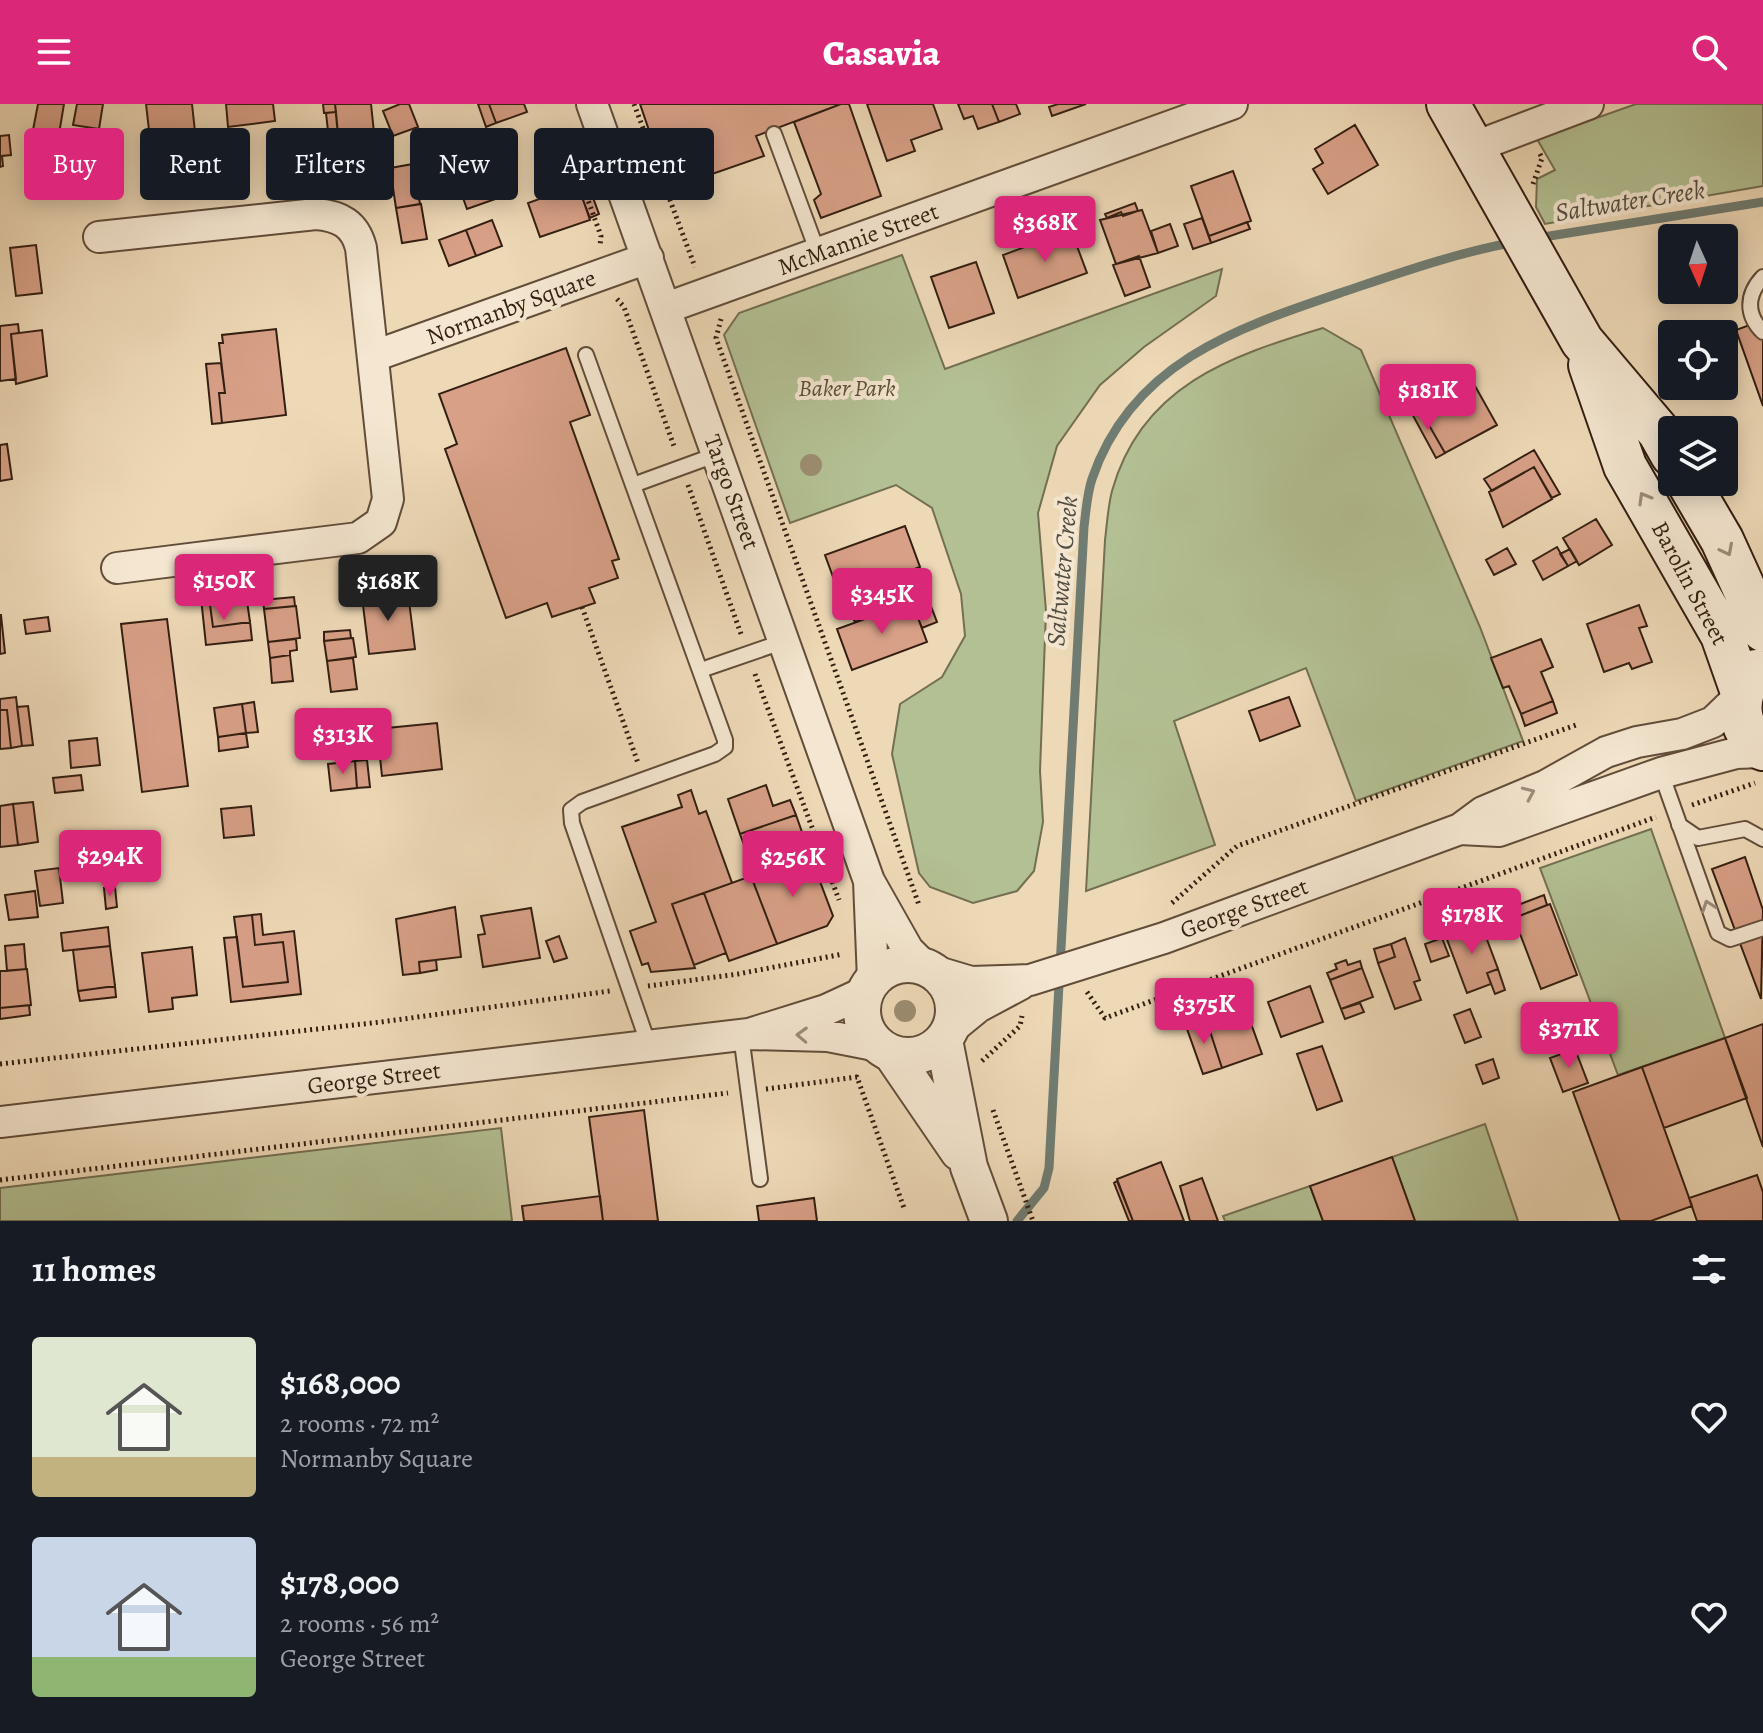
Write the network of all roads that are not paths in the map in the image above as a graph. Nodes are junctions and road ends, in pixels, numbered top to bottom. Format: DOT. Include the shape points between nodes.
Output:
graph roads {
  1 [pos="592,104"];
  2 [pos="1232,104"];
  3 [pos="1448,104"];
  4 [pos="1588,104"];
  5 [pos="774,134"];
  6 [pos="1472,148"];
  7 [pos="99,237"];
  8 [pos="818,253"];
  9 [pos="648,258"];
  10 [pos="1763,277"];
  11 [pos="666,308"];
  12 [pos="1759,328"];
  13 [pos="1582,341"];
  14 [pos="586,355"];
  15 [pos="374,356"];
  16 [pos="1658,431"];
  17 [pos="718,454"];
  18 [pos="633,485"];
  19 [pos="1696,496"];
  20 [pos="117,568"];
  21 [pos="1763,630"];
  22 [pos="786,641"];
  23 [pos="701,670"];
  24 [pos="1749,684"];
  25 [pos="1763,750"];
  26 [pos="1661,773"];
  27 [pos="1677,818"];
  28 [pos="1460,829"];
  29 [pos="1763,839"];
  30 [pos="869,881"];
  31 [pos="1763,928"];
  32 [pos="929,969"];
  33 [pos="869,986"];
  34 [pos="1027,987"];
  35 [pos="745,1034"];
  36 [pos="947,1035"];
  37 [pos="649,1046"];
  38 [pos="885,1050"];
  39 [pos="0,1122"];
  40 [pos="972,1173"];
  41 [pos="760,1179"];
  42 [pos="989,1221"];
  1 -- 9 [label="street, Targo Street"];
  2 -- 8 [label="street, McMannie Street"];
  3 -- 6 [label="main road, Barolin Street"];
  4 -- 6 [label="street"];
  5 -- 8 [label="lane"];
  6 -- 13 [label="main road, Barolin Street"];
  7 -- 15 [label="street" via="316,214 341,219 358,236 361,248"];
  8 -- 11 [label="street, McMannie Street"];
  9 -- 11 [label="street, Targo Street"];
  9 -- 15 [label="street, Normanby Square"];
  10 -- 12 [label="lane" via="1751,298"];
  11 -- 17 [label="street, Targo Street"];
  13 -- 16 [label="main road, Barolin Street"];
  24 -- 13 [label="main road, Barolin Street, one-way" via="1625,466"];
  14 -- 18 [label="lane"];
  15 -- 20 [label="street" via="388,499 381,522 370,532 343,542"];
  17 -- 18 [label="lane"];
  17 -- 22 [label="street, Targo Street"];
  18 -- 23 [label="lane"];
  19 -- 21 [label="main road, Barolin Street, one-way"];
  22 -- 23 [label="lane"];
  22 -- 30 [label="street, Targo Street"];
  23 -- 37 [label="lane" via="725,747 576,805 570,817"];
  24 -- 25 [label="main road, Barolin Street" via="1742,723"];
  28 -- 24 [label="street, George Street, one-way" via="1483,812 1606,752 1713,722"];
  25 -- 26 [label="street, George Street"];
  26 -- 27 [label="lane"];
  26 -- 28 [label="street, George Street" via="1499,831"];
  27 -- 29 [label="lane" via="1698,838 1745,829"];
  31 -- 27 [label="lane, one-way" via="1730,939 1718,933"];
  28 -- 34 [label="street, George Street" via="1178,933 1078,976"];
  30 -- 32 [label="street, Targo Street" via="908,950"];
  30 -- 33 [label="street, Targo Street"];
  32 -- 33 [label="street" via="896,965"];
  32 -- 34 [label="street, George Street" via="971,982"];
  32 -- 36 [label="street" via="951,991 955,1004"];
  33 -- 35 [label="street, George Street" via="826,1010"];
  33 -- 38 [label="street" via="863,1021"];
  34 -- 36 [label="street, George Street" via="978,1007"];
  35 -- 37 [label="street, George Street"];
  38 -- 35 [label="street, George Street, one-way" via="828,1036"];
  35 -- 41 [label="lane"];
  36 -- 38 [label="street" via="920,1055"];
  36 -- 40 [label="street"];
  37 -- 39 [label="street, George Street"];
  38 -- 40 [label="street"];
  40 -- 42 [label="street"];
}
